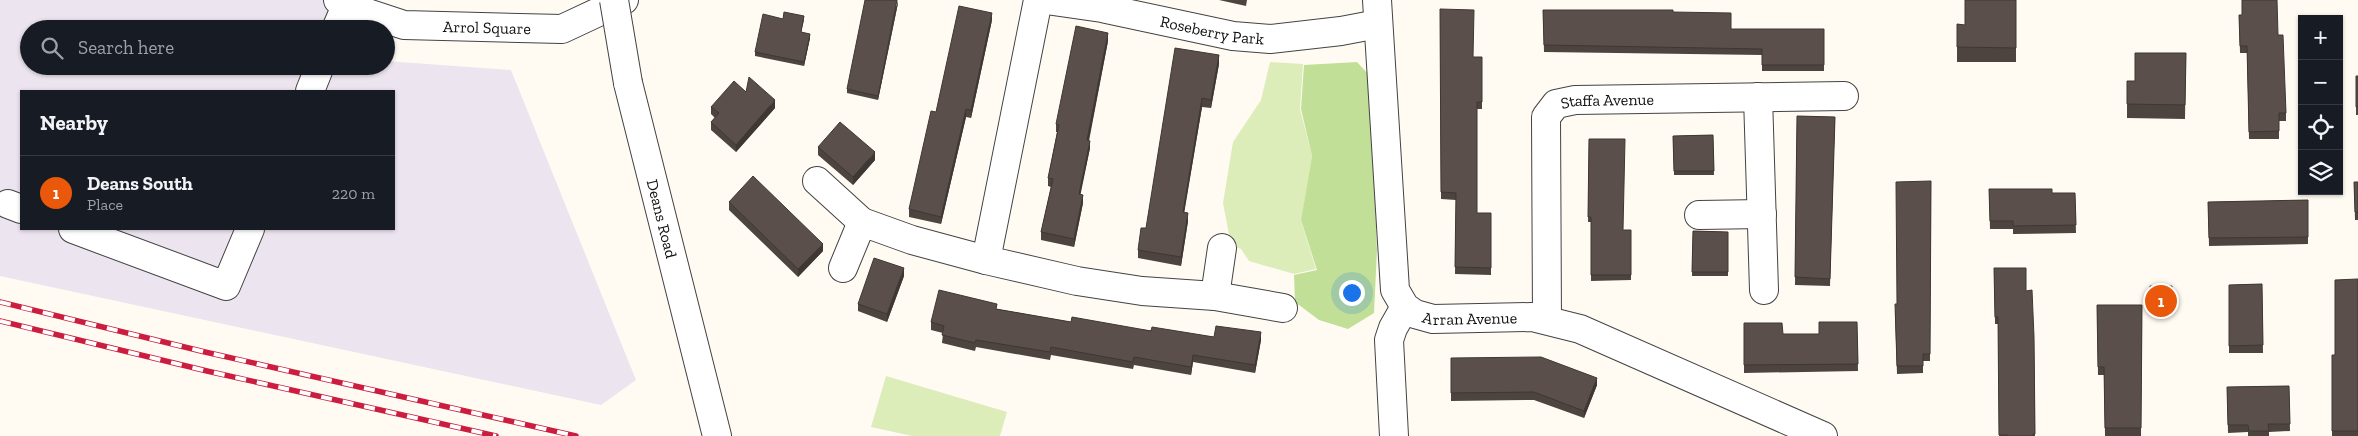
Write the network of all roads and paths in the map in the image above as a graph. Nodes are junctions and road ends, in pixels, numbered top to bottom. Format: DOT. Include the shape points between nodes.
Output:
graph roads {
  1 [pos="614,0"];
  2 [pos="624,0"];
  3 [pos="1038,0"];
  4 [pos="1046,0"];
  5 [pos="340,12"];
  6 [pos="1377,12"];
  7 [pos="377,20"];
  8 [pos="395,24"];
  9 [pos="316,75"];
  10 [pos="310,90"];
  11 [pos="1844,96"];
  12 [pos="1758,97"];
  13 [pos="817,181"];
  14 [pos="1762,214"];
  15 [pos="1699,215"];
  16 [pos="862,222"];
  17 [pos="77,230"];
  18 [pos="250,230"];
  19 [pos="1222,248"];
  20 [pos="986,260"];
  21 [pos="843,268"];
  22 [pos="1764,290"];
  23 [pos="1215,296"];
  24 [pos="1405,307"];
  25 [pos="1283,308"];
  26 [pos="1547,320"];
  27 [pos="717,436"];
  28 [pos="1394,436"];
  29 [pos="1824,436"];
  1 -- 27 [label="street, Deans Road, bridge" via="628,83"];
  2 -- 8 [label="street, Arrol Square" via="562,28"];
  3 -- 20 [label="street"];
  4 -- 6 [label="street, Roseberry Park" via="1102,8 1233,36 1270,39 1341,32"];
  5 -- 7 [label="street, Arrol Square"];
  6 -- 24 [label="street, Arran Avenue" via="1396,290"];
  9 -- 10 [label="street"];
  11 -- 12 [label="street, Staffa Avenue"];
  12 -- 14 [label="street"];
  12 -- 26 [label="street, Staffa Avenue" via="1575,100 1556,104 1546,117"];
  13 -- 16 [label="street"];
  14 -- 15 [label="street"];
  14 -- 22 [label="street"];
  16 -- 20 [label="street" via="912,240"];
  16 -- 21 [label="street"];
  17 -- 18 [label="street" via="226,286"];
  19 -- 23 [label="street"];
  20 -- 23 [label="street" via="1133,289"];
  23 -- 25 [label="street"];
  24 -- 26 [label="street, Arran Avenue" via="1433,319 1532,317"];
  24 -- 28 [label="street" via="1390,340"];
  26 -- 29 [label="street, Arran Avenue" via="1580,329"];
}
